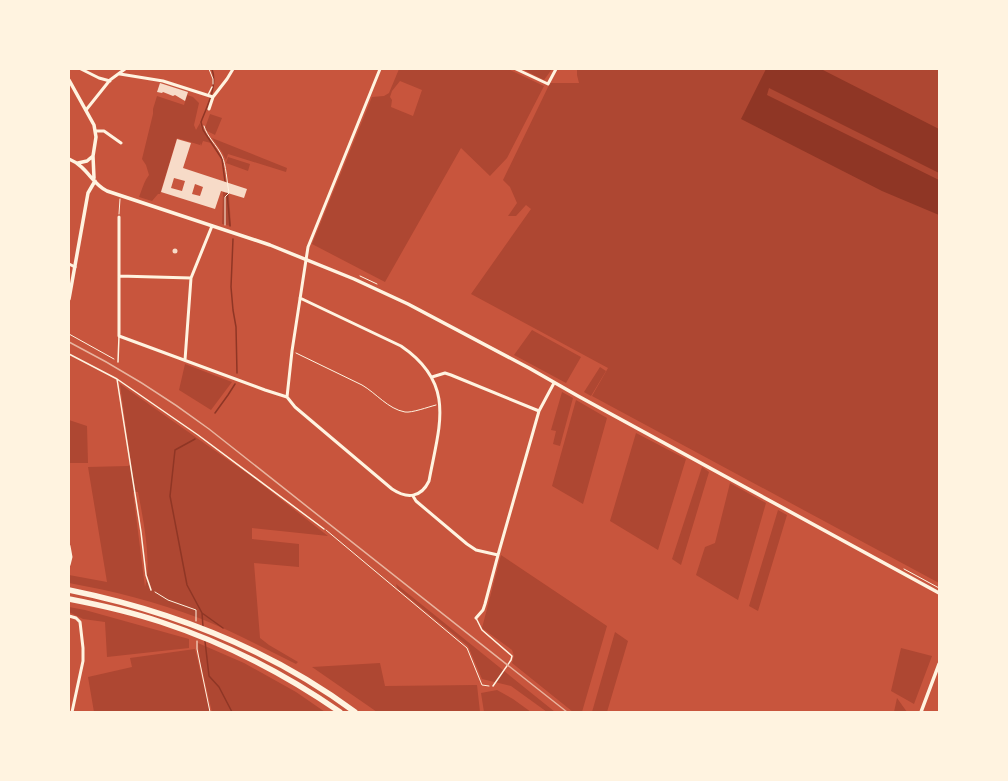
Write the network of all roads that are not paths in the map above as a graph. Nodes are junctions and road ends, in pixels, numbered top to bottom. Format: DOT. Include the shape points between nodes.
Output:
graph roads {
  1 [pos="81,69"];
  2 [pos="125,69"];
  3 [pos="233,69"];
  4 [pos="380,69"];
  5 [pos="516,69"];
  6 [pos="556,69"];
  7 [pos="120,74"];
  8 [pos="69,80"];
  9 [pos="110,81"];
  10 [pos="212,87"];
  11 [pos="210,96"];
  12 [pos="209,109"];
  13 [pos="86,110"];
  14 [pos="96,131"];
  15 [pos="121,143"];
  16 [pos="92,156"];
  17 [pos="69,159"];
  18 [pos="78,163"];
  19 [pos="95,181"];
  20 [pos="119,216"];
  21 [pos="212,226"];
  22 [pos="305,259"];
  23 [pos="69,264"];
  24 [pos="75,267"];
  25 [pos="119,276"];
  26 [pos="191,278"];
  27 [pos="69,298"];
  28 [pos="300,298"];
  29 [pos="119,336"];
  30 [pos="69,354"];
  31 [pos="185,360"];
  32 [pos="118,362"];
  33 [pos="432,377"];
  34 [pos="117,380"];
  35 [pos="554,383"];
  36 [pos="287,397"];
  37 [pos="539,411"];
  38 [pos="413,496"];
  39 [pos="324,529"];
  40 [pos="69,546"];
  41 [pos="498,555"];
  42 [pos="69,565"];
  43 [pos="69,590"];
  44 [pos="151,590"];
  45 [pos="939,593"];
  46 [pos="69,599"];
  47 [pos="69,616"];
  48 [pos="476,618"];
  49 [pos="939,664"];
  50 [pos="493,686"];
  51 [pos="72,712"];
  52 [pos="340,712"];
  53 [pos="355,712"];
  54 [pos="921,712"];
  1 -- 9 [label="street"];
  2 -- 7 [label="street"];
  3 -- 11 [label="street" via="228,79"];
  4 -- 22 [label="street" via="310,239"];
  5 -- 6 [label="street" via="548,84"];
  7 -- 9 [label="street"];
  7 -- 11 [label="street" via="163,81"];
  8 -- 13 [label="street"];
  9 -- 13 [label="street"];
  10 -- 11 [label="lane"];
  11 -- 12 [label="street"];
  13 -- 14 [label="street"];
  14 -- 15 [label="street" via="104,131"];
  14 -- 16 [label="street"];
  16 -- 18 [label="street" via="87,161"];
  16 -- 19 [label="street"];
  17 -- 18 [label="street"];
  18 -- 19 [label="street"];
  19 -- 21 [label="street" via="104,190"];
  19 -- 24 [label="street" via="88,193"];
  20 -- 25 [label="street"];
  21 -- 22 [label="street"];
  21 -- 26 [label="street"];
  22 -- 28 [label="street"];
  22 -- 35 [label="street" via="408,304"];
  23 -- 24 [label="street"];
  24 -- 27 [label="street"];
  25 -- 26 [label="street"];
  25 -- 29 [label="street"];
  26 -- 31 [label="street"];
  28 -- 33 [label="street" via="396,344 416,358"];
  28 -- 36 [label="street"];
  29 -- 31 [label="street"];
  29 -- 32 [label="lane"];
  30 -- 34 [label="lane"];
  31 -- 36 [label="street"];
  33 -- 37 [label="street" via="446,373"];
  33 -- 38 [label="street" via="440,404 440,426 429,481 422,492"];
  34 -- 39 [label="lane" via="198,435"];
  34 -- 44 [label="lane" via="146,575"];
  35 -- 37 [label="street"];
  35 -- 45 [label="street"];
  36 -- 38 [label="street" via="392,489 403,495"];
  37 -- 41 [label="street"];
  38 -- 41 [label="street" via="467,544 476,550"];
  40 -- 42 [label="street"];
  41 -- 48 [label="street" via="483,610"];
  43 -- 53 [label="highway" via="163,614 212,632 283,666"];
  46 -- 52 [label="highway" via="135,614 209,640 280,674"];
  47 -- 51 [label="street" via="78,620 83,654"];
  48 -- 50 [label="lane" via="482,630 512,656"];
  49 -- 54 [label="street"];
}
